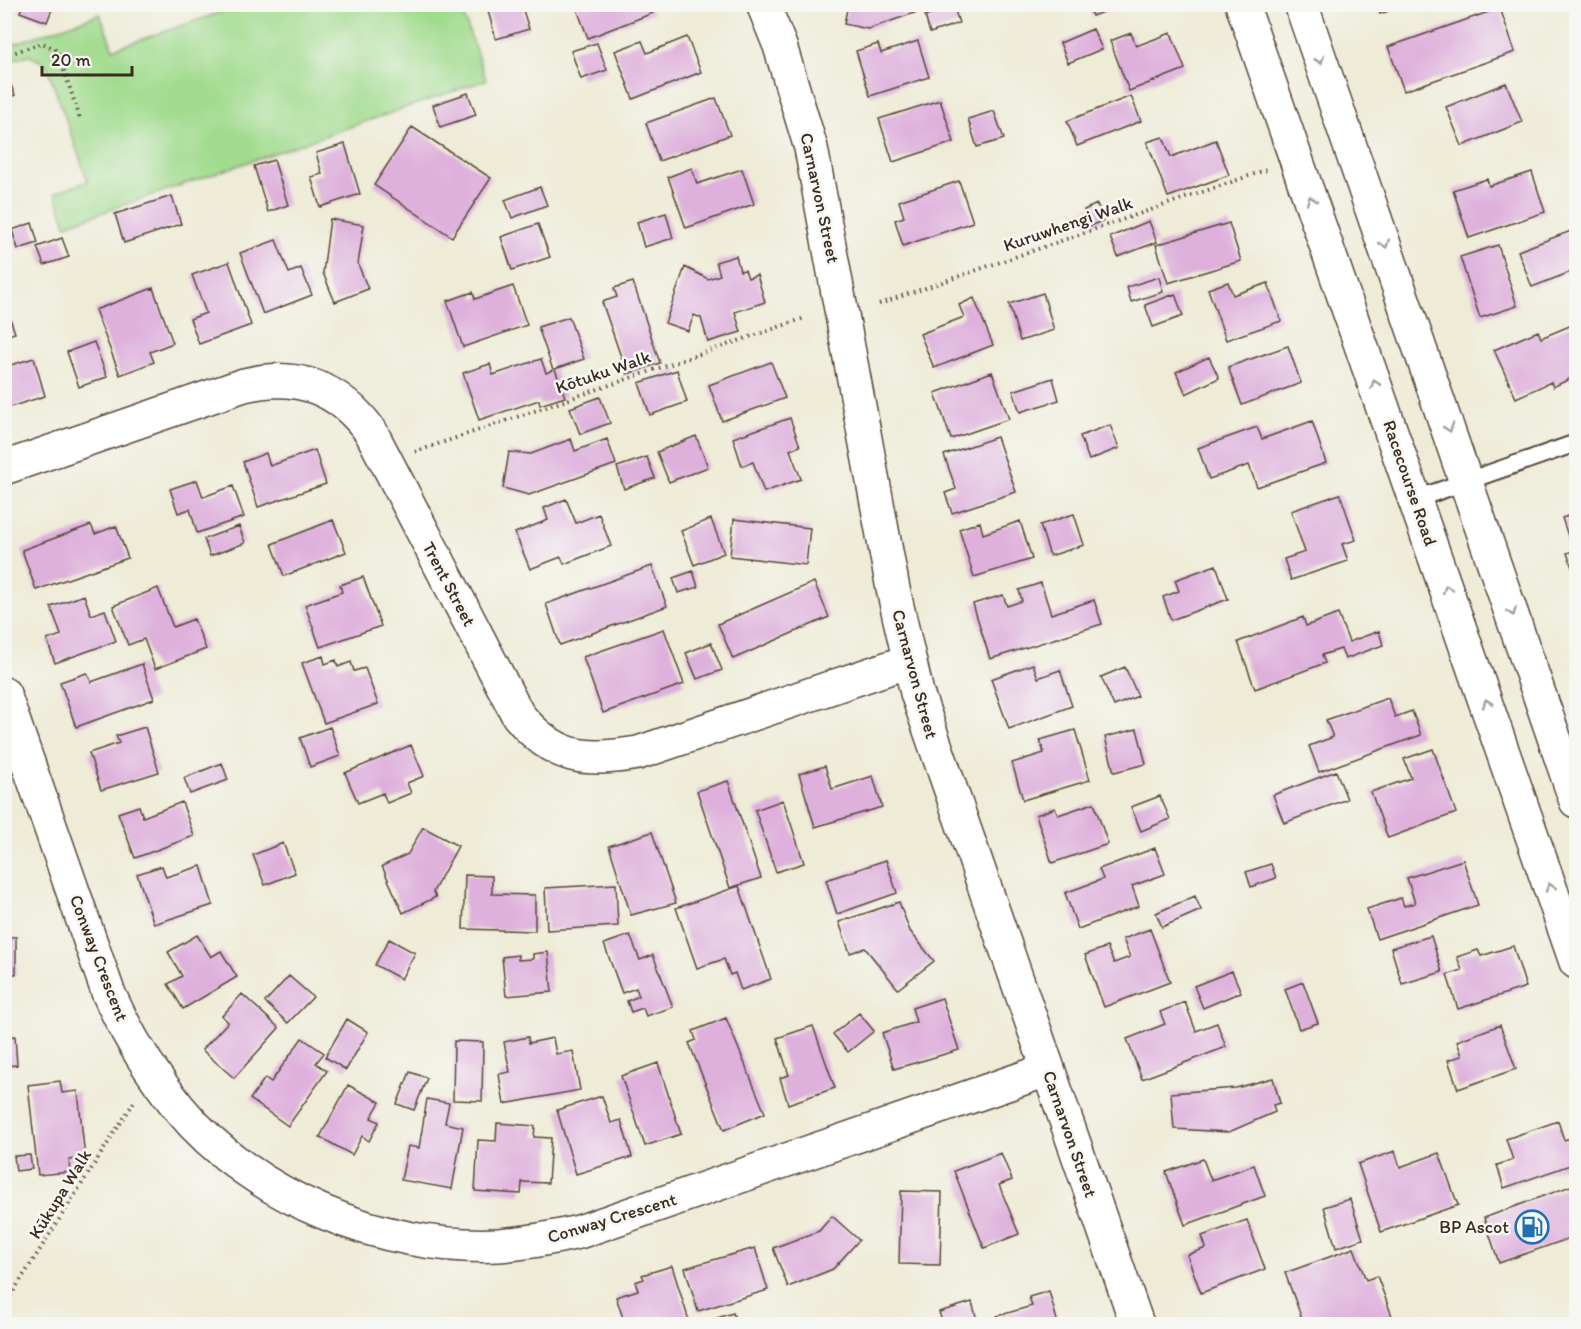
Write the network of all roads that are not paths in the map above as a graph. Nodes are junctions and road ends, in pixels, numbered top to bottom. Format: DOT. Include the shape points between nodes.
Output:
graph roads {
  1 [pos="763,4"];
  2 [pos="1242,4"];
  3 [pos="1301,4"];
  4 [pos="1576,443"];
  5 [pos="4,468"];
  6 [pos="1468,481"];
  7 [pos="1416,499"];
  8 [pos="909,661"];
  9 [pos="4,694"];
  10 [pos="1576,801"];
  11 [pos="1576,962"];
  12 [pos="1047,1070"];
  13 [pos="1137,1324"];
  1 -- 8 [label="street, Carnarvon Street" via="811,148"];
  7 -- 2 [label="street, Racecourse Road, one-way"];
  3 -- 6 [label="street, one-way"];
  4 -- 6 [label="lane"];
  5 -- 8 [label="street, Trent Street" via="267,379 312,385 338,398 357,413 371,432 518,715 550,745 574,756 602,759 638,753"];
  6 -- 7 [label="lane"];
  6 -- 10 [label="street, one-way"];
  11 -- 7 [label="street, Racecourse Road, one-way"];
  8 -- 12 [label="street, Carnarvon Street" via="926,724"];
  9 -- 12 [label="street, Conway Crescent" via="108,992 154,1073 179,1108 232,1157 287,1194 358,1226 427,1241 496,1245 579,1232"];
  12 -- 13 [label="street, Carnarvon Street"];
}
